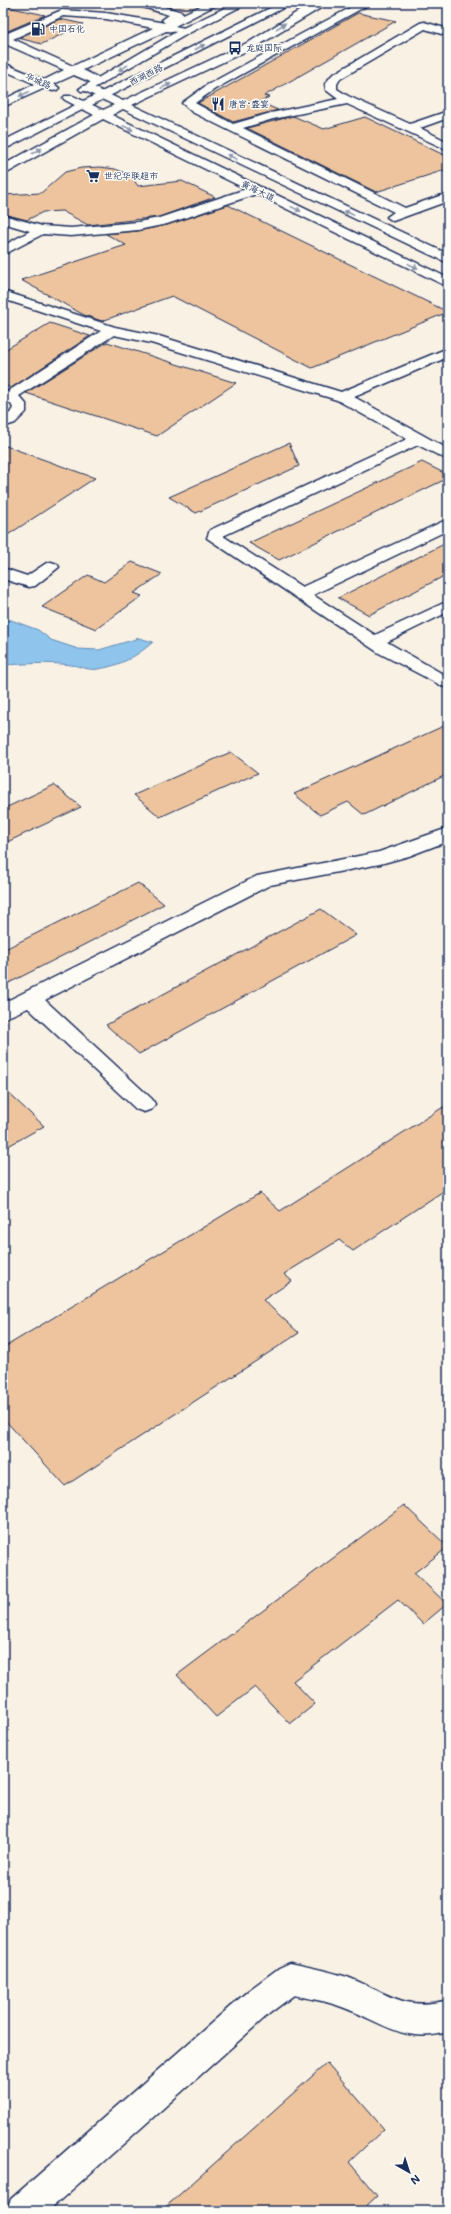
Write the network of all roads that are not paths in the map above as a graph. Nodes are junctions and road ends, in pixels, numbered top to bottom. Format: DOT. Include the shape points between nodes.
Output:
graph roads {
  1 [pos="141,3"];
  2 [pos="177,3"];
  3 [pos="202,3"];
  4 [pos="215,3"];
  5 [pos="243,3"];
  6 [pos="288,3"];
  7 [pos="324,3"];
  8 [pos="363,4"];
  9 [pos="185,13"];
  10 [pos="206,21"];
  11 [pos="159,26"];
  12 [pos="185,32"];
  13 [pos="448,33"];
  14 [pos="3,66"];
  15 [pos="72,70"];
  16 [pos="100,82"];
  17 [pos="44,84"];
  18 [pos="87,88"];
  19 [pos="70,97"];
  20 [pos="103,97"];
  21 [pos="349,100"];
  22 [pos="3,104"];
  23 [pos="56,104"];
  24 [pos="84,106"];
  25 [pos="122,106"];
  26 [pos="448,114"];
  27 [pos="102,115"];
  28 [pos="232,128"];
  29 [pos="410,128"];
  30 [pos="3,146"];
  31 [pos="448,146"];
  32 [pos="3,170"];
  33 [pos="256,190"];
  34 [pos="448,197"];
  35 [pos="448,209"];
  36 [pos="405,212"];
  37 [pos="3,219"];
  38 [pos="374,224"];
  39 [pos="41,230"];
  40 [pos="388,231"];
  41 [pos="3,251"];
  42 [pos="448,259"];
  43 [pos="448,283"];
  44 [pos="3,295"];
  45 [pos="112,330"];
  46 [pos="448,352"];
  47 [pos="6,396"];
  48 [pos="342,397"];
  49 [pos="3,423"];
  50 [pos="419,439"];
  51 [pos="448,455"];
  52 [pos="448,524"];
  53 [pos="52,567"];
  54 [pos="3,573"];
  55 [pos="301,594"];
  56 [pos="448,606"];
  57 [pos="374,642"];
  58 [pos="448,684"];
  59 [pos="448,834"];
  60 [pos="30,998"];
  61 [pos="3,1012"];
  62 [pos="144,1104"];
  63 [pos="448,2016"];
  64 [pos="23,2211"];
  1 -- 9 [label="street"];
  2 -- 9 [label="street"];
  3 -- 9 [label="street"];
  4 -- 9 [label="street"];
  5 -- 10 [label="street, 西湖西路"];
  20 -- 6 [label="street, 西湖西路, one-way"];
  25 -- 7 [label="street, one-way" via="255,43 306,11"];
  8 -- 28 [label="street" via="211,87 188,103 196,110"];
  9 -- 10 [label="street"];
  9 -- 11 [label="street"];
  10 -- 12 [label="street, 西湖西路"];
  11 -- 12 [label="street"];
  11 -- 15 [label="street"];
  11 -- 15 [label="street" via="106,16 62,13 4,39"];
  12 -- 16 [label="street, 西湖西路, one-way"];
  13 -- 21 [label="street" via="424,24 336,77 331,84 332,90"];
  14 -- 17 [label="street, 华城路"];
  15 -- 16 [label="street"];
  15 -- 17 [label="street"];
  16 -- 18 [label="street, 西湖西路"];
  17 -- 19 [label="street, 华城路"];
  17 -- 22 [label="street, one-way"];
  18 -- 19 [label="street, 西湖西路"];
  18 -- 20 [label="street, 黄海大道"];
  19 -- 23 [label="street, 西湖西路"];
  19 -- 24 [label="street, 黄海大道"];
  20 -- 24 [label="street, 西湖西路"];
  20 -- 25 [label="street, 黄海大道"];
  21 -- 28 [label="street" via="271,116"];
  21 -- 29 [label="street"];
  24 -- 27 [label="street, 黄海大道"];
  24 -- 30 [label="street, 西湖西路"];
  25 -- 27 [label="street"];
  38 -- 25 [label="street, 黄海大道, one-way"];
  26 -- 29 [label="street"];
  32 -- 27 [label="street, one-way"];
  27 -- 33 [label="street, 黄海大道, one-way"];
  28 -- 36 [label="street"];
  29 -- 31 [label="street"];
  33 -- 39 [label="street" via="162,221 138,226 71,232"];
  33 -- 43 [label="street, 黄海大道, one-way"];
  34 -- 36 [label="street"];
  35 -- 40 [label="street"];
  36 -- 38 [label="street"];
  37 -- 39 [label="street"];
  38 -- 40 [label="street, 黄海大道"];
  39 -- 41 [label="street"];
  40 -- 42 [label="street, 黄海大道"];
  44 -- 45 [label="street"];
  45 -- 47 [label="street"];
  45 -- 48 [label="street" via="154,339"];
  46 -- 48 [label="street"];
  47 -- 49 [label="street" via="16,400 20,410 18,415"];
  48 -- 50 [label="street"];
  50 -- 51 [label="street"];
  50 -- 55 [label="street" via="216,532 216,538"];
  52 -- 55 [label="street"];
  53 -- 54 [label="street" via="29,582"];
  55 -- 57 [label="street"];
  56 -- 57 [label="street"];
  57 -- 58 [label="street"];
  59 -- 60 [label="street" via="400,854 349,866 301,871 264,880"];
  60 -- 61 [label="street"];
  60 -- 62 [label="street"];
  63 -- 64 [label="street" via="436,2020 406,2020 333,1988 290,1979 259,2002"];
}
